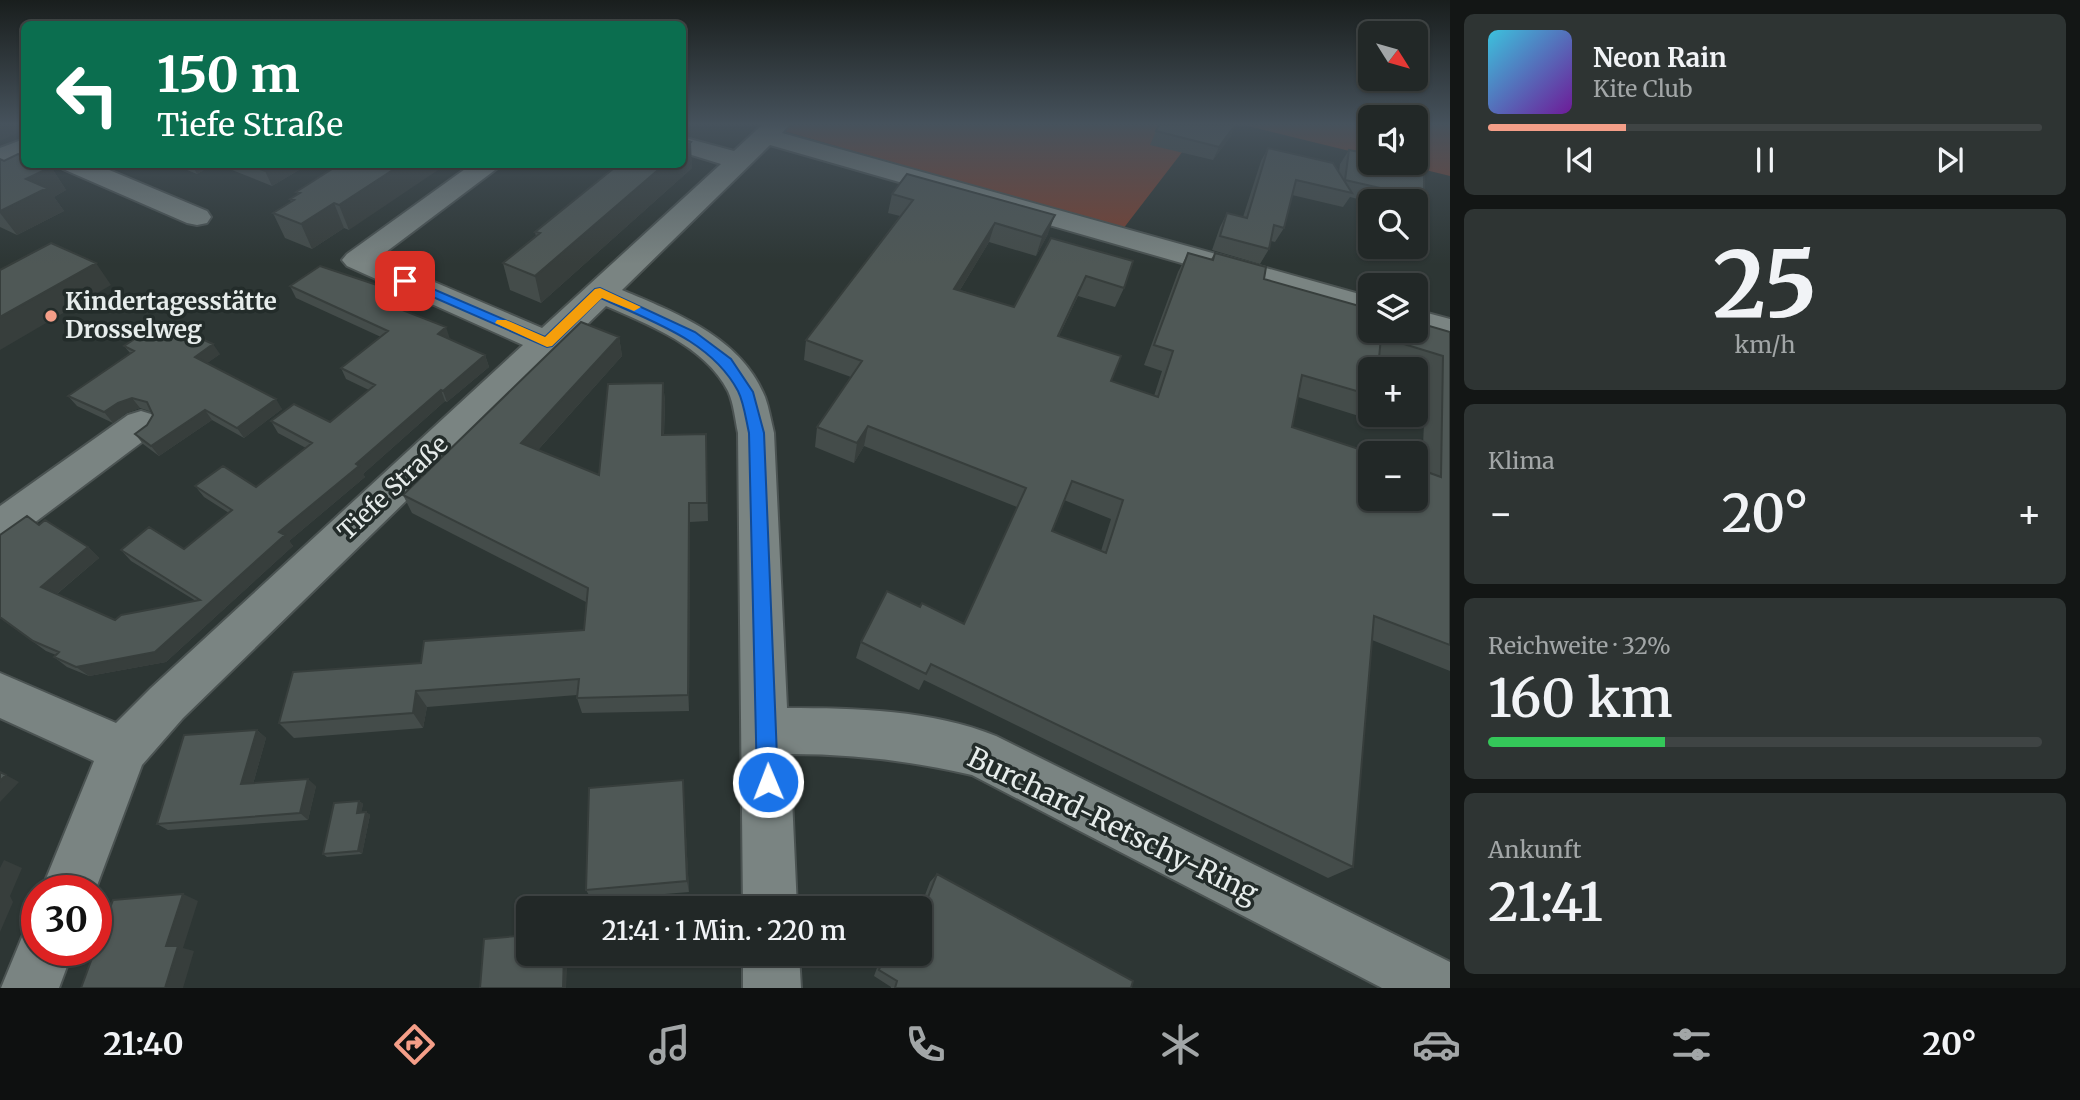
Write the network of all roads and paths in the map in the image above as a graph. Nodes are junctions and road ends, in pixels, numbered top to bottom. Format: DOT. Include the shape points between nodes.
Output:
graph roads {
  1 [pos="89,171"];
  2 [pos="480,171"];
  3 [pos="728,171"];
  4 [pos="871,171"];
  5 [pos="197,217"];
  6 [pos="600,292"];
  7 [pos="1358,304"];
  8 [pos="1428,323"];
  9 [pos="1450,329"];
  10 [pos="547,343"];
  11 [pos="141,424"];
  12 [pos="0,527"];
  13 [pos="0,695"];
  14 [pos="766,732"];
  15 [pos="123,750"];
  16 [pos="74,875"];
  17 [pos="770,896"];
  18 [pos="39,966"];
  19 [pos="771,966"];
  20 [pos="30,988"];
  21 [pos="772,988"];
  22 [pos="1441,988"];
  1 -- 5 [label="street"];
  2 -- 10 [label="street" via="358,260"];
  3 -- 6 [label="street, Tiefe Straße"];
  4 -- 7 [label="street"];
  6 -- 10 [label="street, Tiefe Straße"];
  6 -- 14 [label="street" via="690,335 727,362 746,392 756,433"];
  8 -- 9 [label="street"];
  10 -- 15 [label="street, Tiefe Straße"];
  11 -- 12 [label="street"];
  13 -- 15 [label="street"];
  14 -- 17 [label="street"];
  14 -- 22 [label="street, Burchard-Retschy-Ring" via="843,731 979,753"];
  15 -- 16 [label="street, Tiefe Straße"];
  18 -- 20 [label="street"];
  19 -- 21 [label="street"];
}
